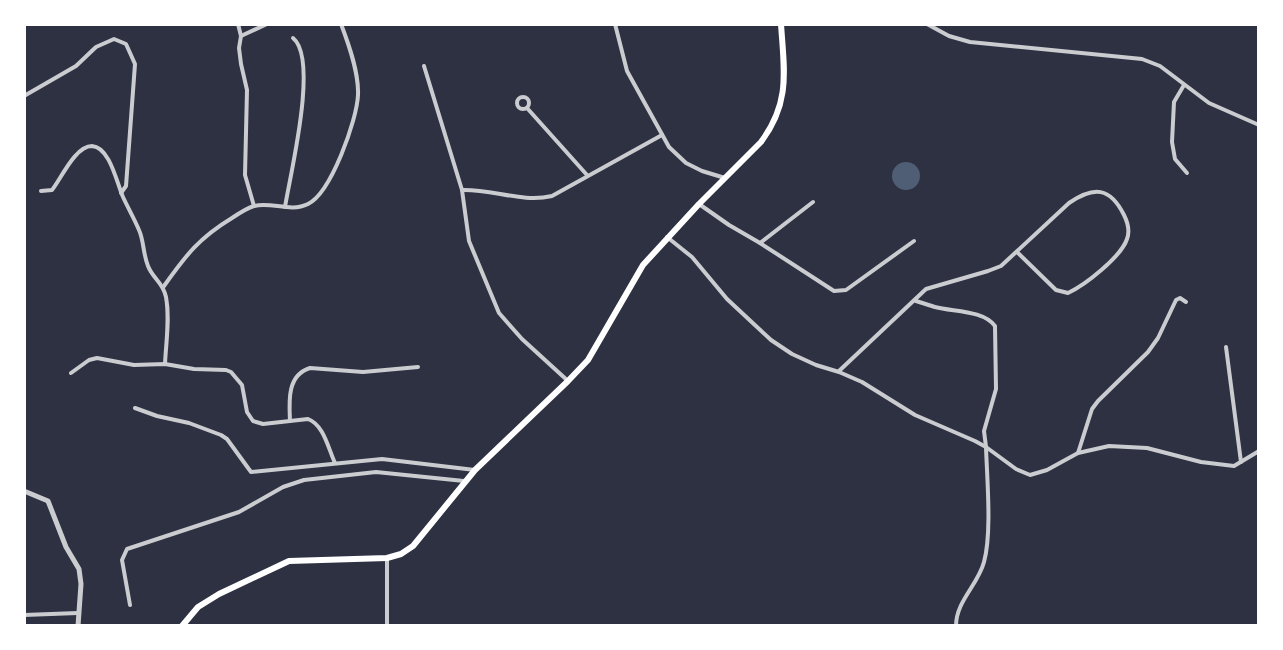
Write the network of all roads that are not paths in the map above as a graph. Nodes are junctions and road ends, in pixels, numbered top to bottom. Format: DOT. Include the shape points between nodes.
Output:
graph roads {
  1 [pos="238,24"];
  2 [pos="267,24"];
  3 [pos="341,24"];
  4 [pos="615,24"];
  5 [pos="781,24"];
  6 [pos="927,24"];
  7 [pos="241,36"];
  8 [pos="293,38"];
  9 [pos="424,66"];
  10 [pos="1184,85"];
  11 [pos="24,96"];
  12 [pos="527,108"];
  13 [pos="1259,125"];
  14 [pos="662,135"];
  15 [pos="1187,173"];
  16 [pos="587,175"];
  17 [pos="725,178"];
  18 [pos="462,190"];
  19 [pos="41,191"];
  20 [pos="121,193"];
  21 [pos="813,202"];
  22 [pos="699,204"];
  23 [pos="254,206"];
  24 [pos="285,207"];
  25 [pos="667,237"];
  26 [pos="914,241"];
  27 [pos="760,243"];
  28 [pos="1017,252"];
  29 [pos="164,286"];
  30 [pos="916,301"];
  31 [pos="1186,302"];
  32 [pos="1226,347"];
  33 [pos="165,364"];
  34 [pos="418,367"];
  35 [pos="839,372"];
  36 [pos="71,373"];
  37 [pos="568,381"];
  38 [pos="135,408"];
  39 [pos="290,421"];
  40 [pos="986,447"];
  41 [pos="1259,451"];
  42 [pos="1078,453"];
  43 [pos="1241,462"];
  44 [pos="335,463"];
  45 [pos="475,470"];
  46 [pos="464,481"];
  47 [pos="24,491"];
  48 [pos="387,558"];
  49 [pos="130,605"];
  50 [pos="78,613"];
  51 [pos="24,615"];
  52 [pos="78,626"];
  53 [pos="182,626"];
  54 [pos="387,626"];
  55 [pos="956,626"];
  1 -- 7 [label="street"];
  2 -- 7 [label="street"];
  3 -- 24 [label="street" via="357,81 353,122 321,195 303,206"];
  4 -- 14 [label="street" via="627,71"];
  5 -- 17 [label="main road" via="785,73 779,113 761,142"];
  6 -- 10 [label="street" via="970,42 1142,59"];
  7 -- 23 [label="street" via="247,90 245,175"];
  8 -- 24 [label="street" via="300,47 303,92"];
  9 -- 18 [label="street"];
  10 -- 13 [label="street" via="1209,103"];
  10 -- 15 [label="street" via="1174,102 1172,142 1175,159"];
  11 -- 20 [label="street" via="76,66 102,43 114,39 126,44 135,74 126,186"];
  12 -- 16 [label="street"];
  14 -- 16 [label="street"];
  14 -- 17 [label="street" via="686,163"];
  16 -- 18 [label="street" via="539,198"];
  17 -- 22 [label="main road"];
  18 -- 37 [label="street" via="469,241 499,313"];
  19 -- 20 [label="street" via="52,190 76,155 92,146 107,157"];
  20 -- 29 [label="street" via="140,232 149,269"];
  21 -- 27 [label="street"];
  22 -- 25 [label="main road"];
  22 -- 27 [label="street"];
  23 -- 24 [label="street"];
  23 -- 29 [label="street" via="200,240"];
  25 -- 35 [label="street" via="771,340"];
  25 -- 37 [label="main road" via="643,265 588,360"];
  26 -- 27 [label="street" via="839,292"];
  28 -- 28 [label="street" via="1056,290 1068,293 1122,248 1127,221 1109,195 1087,192"];
  28 -- 30 [label="street" via="995,269 926,289"];
  29 -- 33 [label="street"];
  30 -- 35 [label="street"];
  30 -- 40 [label="street" via="978,315 995,326 996,389 984,431"];
  31 -- 42 [label="street" via="1176,300 1148,352 1098,401"];
  32 -- 43 [label="street"];
  33 -- 36 [label="street" via="97,358"];
  33 -- 39 [label="street" via="231,372 242,385 253,421"];
  34 -- 39 [label="street" via="303,370 291,388"];
  35 -- 40 [label="street"];
  37 -- 45 [label="main road"];
  38 -- 44 [label="street" via="221,435 251,472"];
  39 -- 44 [label="street" via="316,423"];
  40 -- 42 [label="street" via="1030,475"];
  40 -- 55 [label="street" via="984,565 960,605"];
  41 -- 43 [label="street"];
  42 -- 43 [label="street" via="1109,446 1147,448 1212,463"];
  44 -- 45 [label="street" via="389,460"];
  45 -- 46 [label="main road"];
  46 -- 48 [label="main road" via="413,546"];
  46 -- 49 [label="street" via="376,472 283,487 239,512 127,549 122,560"];
  47 -- 50 [label="street" via="52,507 79,569"];
  48 -- 53 [label="main road" via="289,561 219,594"];
  48 -- 54 [label="street"];
  50 -- 51 [label="street"];
  50 -- 52 [label="street"];
}
